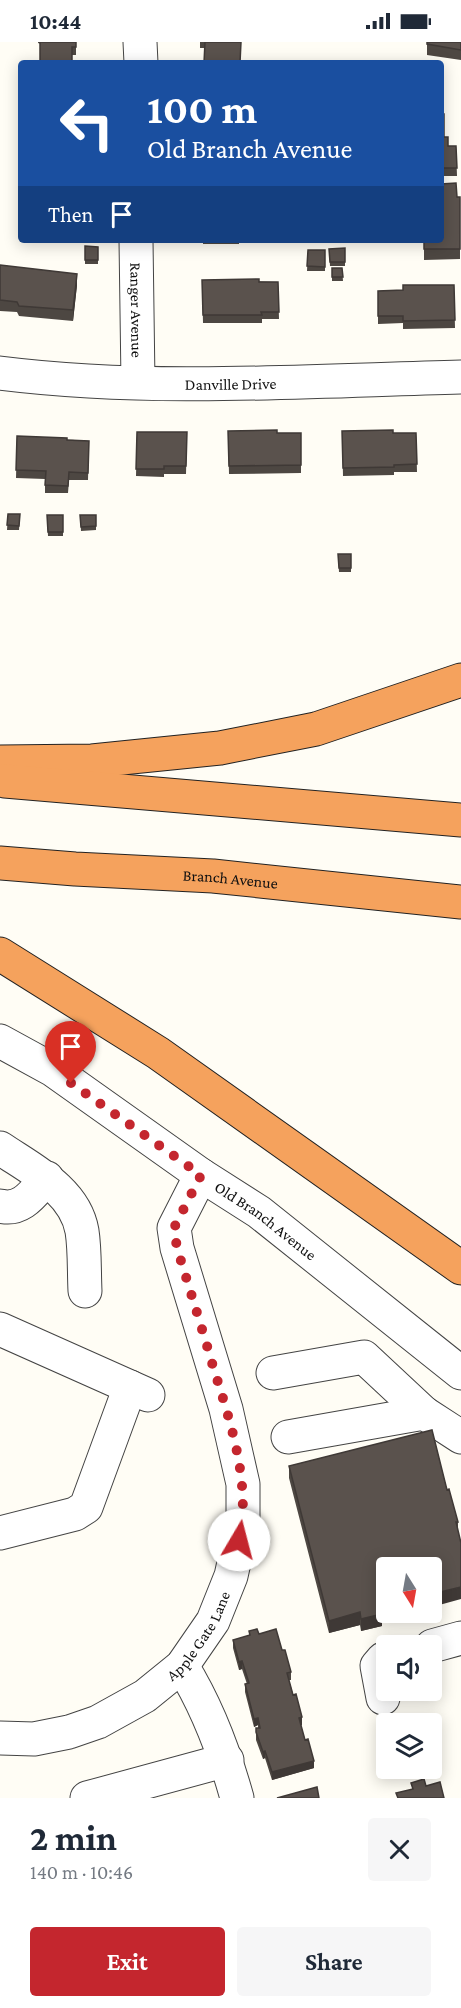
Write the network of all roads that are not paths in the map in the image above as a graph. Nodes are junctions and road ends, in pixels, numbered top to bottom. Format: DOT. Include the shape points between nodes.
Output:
graph roads {
  1 [pos="140,42"];
  2 [pos="141,60"];
  3 [pos="136,243"];
  4 [pos="0,373"];
  5 [pos="461,376"];
  6 [pos="138,382"];
  7 [pos="461,680"];
  8 [pos="0,762"];
  9 [pos="0,781"];
  10 [pos="461,820"];
  11 [pos="0,862"];
  12 [pos="461,902"];
  13 [pos="0,954"];
  14 [pos="0,1041"];
  15 [pos="0,1148"];
  16 [pos="201,1175"];
  17 [pos="47,1178"];
  18 [pos="0,1206"];
  19 [pos="461,1268"];
  20 [pos="85,1291"];
  21 [pos="393,1318"];
  22 [pos="0,1329"];
  23 [pos="364,1357"];
  24 [pos="273,1373"];
  25 [pos="461,1373"];
  26 [pos="424,1413"];
  27 [pos="288,1437"];
  28 [pos="461,1437"];
  29 [pos="0,1533"];
  30 [pos="461,1638"];
  31 [pos="442,1643"];
  32 [pos="182,1666"];
  33 [pos="0,1738"];
  34 [pos="227,1760"];
  35 [pos="87,1798"];
  36 [pos="237,1798"];
  1 -- 2 [label="street"];
  3 -- 6 [label="street, Ranger Avenue"];
  4 -- 6 [label="street, Danville Drive"];
  5 -- 6 [label="street, Danville Drive"];
  7 -- 8 [label="highway" via="316,729 220,748 92,761"];
  9 -- 10 [label="highway"];
  11 -- 12 [label="highway, Branch Avenue" via="213,876"];
  13 -- 19 [label="highway" via="158,1053"];
  14 -- 16 [label="street, Old Branch Avenue" via="52,1070"];
  15 -- 17 [label="street"];
  16 -- 21 [label="street, Old Branch Avenue" via="259,1212"];
  16 -- 32 [label="street, Apple Gate Lane" via="174,1228 226,1409 243,1484 243,1522 231,1576 213,1620"];
  17 -- 18 [label="street" via="23,1204"];
  17 -- 20 [label="street" via="73,1206 82,1230"];
  21 -- 23 [label="street"];
  21 -- 25 [label="street, Old Branch Avenue"];
  22 -- 29 [label="street" via="139,1391 86,1507 75,1515"];
  23 -- 24 [label="street"];
  23 -- 26 [label="street"];
  26 -- 27 [label="street"];
  26 -- 28 [label="street"];
  30 -- 31 [label="street"];
  32 -- 33 [label="street, Apple Gate Lane" via="145,1696 98,1722 34,1739"];
  32 -- 34 [label="street" via="211,1719"];
  34 -- 35 [label="street"];
  34 -- 36 [label="street"];
}
